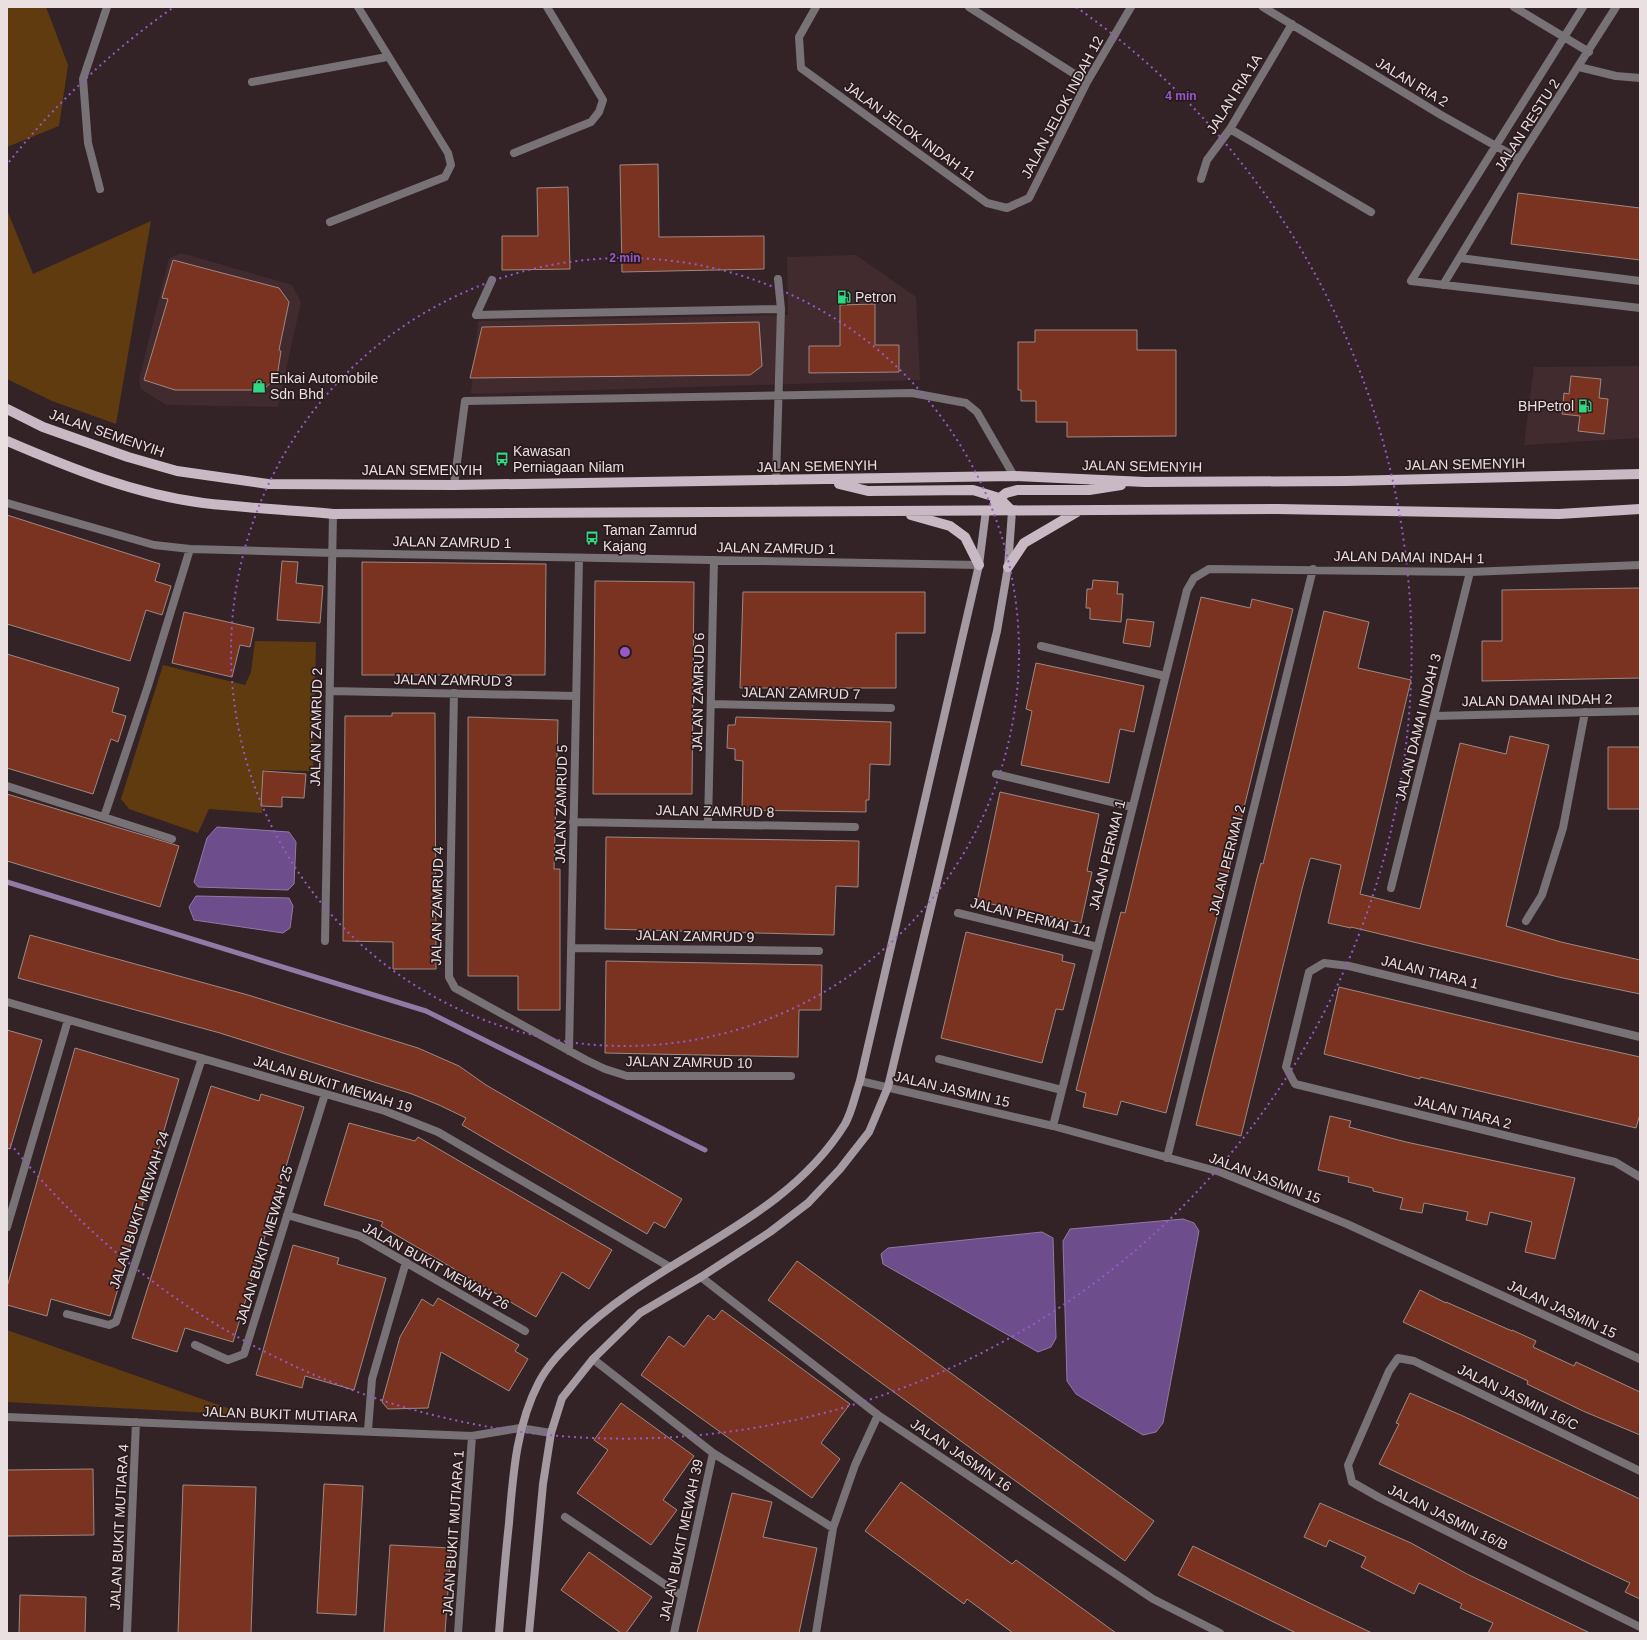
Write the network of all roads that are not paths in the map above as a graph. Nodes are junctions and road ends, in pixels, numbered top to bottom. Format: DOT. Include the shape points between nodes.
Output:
graph roads {
  1 [pos="107,7"];
  2 [pos="358,7"];
  3 [pos="547,7"];
  4 [pos="816,7"];
  5 [pos="969,7"];
  6 [pos="1131,7"];
  7 [pos="1263,7"];
  8 [pos="1514,7"];
  9 [pos="1583,7"];
  10 [pos="1616,7"];
  11 [pos="1292,24"];
  12 [pos="1564,37"];
  13 [pos="1589,52"];
  14 [pos="387,57"];
  15 [pos="1579,67"];
  16 [pos="1640,78"];
  17 [pos="252,82"];
  18 [pos="1087,82"];
  19 [pos="1230,129"];
  20 [pos="1496,146"];
  21 [pos="514,153"];
  22 [pos="1519,159"];
  23 [pos="1201,179"];
  24 [pos="100,189"];
  25 [pos="1007,208"];
  26 [pos="1371,212"];
  27 [pos="330,222"];
  28 [pos="1460,258"];
  29 [pos="778,279"];
  30 [pos="492,280"];
  31 [pos="1640,281"];
  32 [pos="1443,285"];
  33 [pos="1640,308"];
  34 [pos="781,309"];
  35 [pos="779,395"];
  36 [pos="7,409"];
  37 [pos="7,441"];
  38 [pos="1640,474"];
  39 [pos="1014,476"];
  40 [pos="824,480"];
  41 [pos="776,481"];
  42 [pos="1144,482"];
  43 [pos="454,485"];
  44 [pos="999,498"];
  45 [pos="7,503"];
  46 [pos="1640,509"];
  47 [pos="986,510"];
  48 [pos="1012,511"];
  49 [pos="1079,511"];
  50 [pos="895,512"];
  51 [pos="333,514"];
  52 [pos="190,549"];
  53 [pos="333,553"];
  54 [pos="579,558"];
  55 [pos="714,560"];
  56 [pos="979,565"];
  57 [pos="1640,565"];
  58 [pos="1008,567"];
  59 [pos="1313,569"];
  60 [pos="1470,572"];
  61 [pos="1187,590"];
  62 [pos="1041,646"];
  63 [pos="1165,676"];
  64 [pos="330,691"];
  65 [pos="454,693"];
  66 [pos="576,696"];
  67 [pos="711,704"];
  68 [pos="891,708"];
  69 [pos="1640,711"];
  70 [pos="1585,712"];
  71 [pos="1434,716"];
  72 [pos="996,774"];
  73 [pos="7,786"];
  74 [pos="1132,807"];
  75 [pos="104,817"];
  76 [pos="574,822"];
  77 [pos="708,824"];
  78 [pos="855,827"];
  79 [pos="172,839"];
  80 [pos="1391,888"];
  81 [pos="958,913"];
  82 [pos="1526,921"];
  83 [pos="325,941"];
  84 [pos="1098,947"];
  85 [pos="571,948"];
  86 [pos="819,951"];
  87 [pos="7,1002"];
  88 [pos="68,1020"];
  89 [pos="1640,1037"];
  90 [pos="569,1051"];
  91 [pos="202,1058"];
  92 [pos="939,1060"];
  93 [pos="1286,1067"];
  94 [pos="790,1076"];
  95 [pos="860,1081"];
  96 [pos="888,1087"];
  97 [pos="1062,1090"];
  98 [pos="325,1094"];
  99 [pos="1053,1126"];
  100 [pos="1167,1158"];
  101 [pos="1640,1177"];
  102 [pos="287,1215"];
  103 [pos="7,1227"];
  104 [pos="406,1262"];
  105 [pos="670,1267"];
  106 [pos="702,1277"];
  107 [pos="68,1314"];
  108 [pos="525,1331"];
  109 [pos="195,1345"];
  110 [pos="593,1359"];
  111 [pos="1640,1359"];
  112 [pos="1389,1371"];
  113 [pos="878,1415"];
  114 [pos="7,1417"];
  115 [pos="136,1422"];
  116 [pos="520,1428"];
  117 [pos="368,1430"];
  118 [pos="550,1433"];
  119 [pos="472,1436"];
  120 [pos="713,1453"];
  121 [pos="1640,1471"];
  122 [pos="565,1517"];
  123 [pos="833,1528"];
  124 [pos="682,1596"];
  125 [pos="1640,1627"];
  126 [pos="127,1633"];
  127 [pos="458,1633"];
  128 [pos="499,1633"];
  129 [pos="529,1633"];
  130 [pos="674,1633"];
  131 [pos="816,1633"];
  132 [pos="1220,1633"];
  1 -- 24 [label="street" via="83,79 88,143"];
  2 -- 14 [label="street"];
  3 -- 21 [label="street" via="603,100 599,112 591,122"];
  4 -- 25 [label="street, JALAN JELOK INDAH 11" via="799,37 801,68 987,203"];
  5 -- 18 [label="street"];
  6 -- 18 [label="street, JALAN JELOK INDAH 12"];
  7 -- 11 [label="street, JALAN RIA 2"];
  8 -- 12 [label="street"];
  9 -- 12 [label="street"];
  10 -- 13 [label="street, JALAN RESTU 2"];
  11 -- 19 [label="street, JALAN RIA 1A"];
  11 -- 20 [label="street, JALAN RIA 2"];
  12 -- 13 [label="street"];
  12 -- 20 [label="street"];
  13 -- 15 [label="street, JALAN RESTU 2"];
  14 -- 17 [label="street"];
  14 -- 27 [label="street" via="448,153 451,165 445,177"];
  15 -- 16 [label="street" via="1616,76"];
  15 -- 22 [label="street, JALAN RESTU 2"];
  18 -- 25 [label="street, JALAN JELOK INDAH 12" via="1029,198"];
  19 -- 23 [label="street, JALAN RIA 1A" via="1207,160"];
  19 -- 26 [label="street"];
  20 -- 22 [label="street, JALAN RIA 2"];
  20 -- 32 [label="street" via="1411,281"];
  22 -- 28 [label="street, JALAN RESTU 2"];
  28 -- 31 [label="street"];
  28 -- 32 [label="street, JALAN RESTU 2"];
  29 -- 34 [label="street"];
  30 -- 34 [label="street" via="476,315"];
  32 -- 33 [label="street"];
  34 -- 35 [label="street"];
  35 -- 39 [label="street" via="912,393 966,403 977,412"];
  35 -- 41 [label="street"];
  35 -- 43 [label="street" via="465,401"];
  36 -- 43 [label="main road, JALAN SEMENYIH" via="43,427 177,471 268,484"];
  37 -- 51 [label="main road" via="72,469 127,487 202,503"];
  38 -- 42 [label="main road, JALAN SEMENYIH" via="1346,481"];
  39 -- 40 [label="main road, JALAN SEMENYIH"];
  39 -- 42 [label="main road, JALAN SEMENYIH"];
  40 -- 41 [label="main road, JALAN SEMENYIH"];
  40 -- 44 [label="main road" via="868,491 957,489 986,493"];
  41 -- 43 [label="main road, JALAN SEMENYIH"];
  42 -- 44 [label="main road" via="1089,490 1017,490"];
  44 -- 47 [label="main road"];
  44 -- 48 [label="main road"];
  45 -- 52 [label="street, JALAN ZAMRUD 1" via="154,544"];
  46 -- 49 [label="main road" via="1559,514 1277,509"];
  47 -- 48 [label="main road"];
  47 -- 50 [label="main road"];
  47 -- 56 [label="street"];
  48 -- 49 [label="main road"];
  48 -- 58 [label="street"];
  49 -- 58 [label="main road" via="1024,543"];
  50 -- 51 [label="main road"];
  50 -- 56 [label="main road" via="950,526 965,537"];
  51 -- 53 [label="street, JALAN ZAMRUD 2"];
  52 -- 53 [label="street, JALAN ZAMRUD 1"];
  52 -- 75 [label="street"];
  53 -- 54 [label="street, JALAN ZAMRUD 1"];
  53 -- 64 [label="street, JALAN ZAMRUD 2"];
  54 -- 55 [label="street, JALAN ZAMRUD 1"];
  54 -- 66 [label="street, JALAN ZAMRUD 5"];
  55 -- 56 [label="street, JALAN ZAMRUD 1"];
  55 -- 67 [label="street, JALAN ZAMRUD 6"];
  56 -- 95 [label="street"];
  57 -- 60 [label="street, JALAN DAMAI INDAH 1"];
  58 -- 96 [label="street" via="997,631"];
  59 -- 60 [label="street, JALAN DAMAI INDAH 1"];
  59 -- 61 [label="street, JALAN DAMAI INDAH 1" via="1209,569 1194,578"];
  59 -- 100 [label="street, JALAN PERMAI 2"];
  60 -- 71 [label="street, JALAN DAMAI INDAH 3"];
  61 -- 63 [label="street, JALAN PERMAI 1"];
  62 -- 63 [label="street"];
  63 -- 74 [label="street, JALAN PERMAI 1"];
  64 -- 65 [label="street, JALAN ZAMRUD 3"];
  64 -- 83 [label="street, JALAN ZAMRUD 2"];
  65 -- 66 [label="street, JALAN ZAMRUD 3"];
  65 -- 90 [label="street, JALAN ZAMRUD 4" via="449,977 455,988"];
  66 -- 76 [label="street, JALAN ZAMRUD 5"];
  67 -- 68 [label="street, JALAN ZAMRUD 7"];
  67 -- 77 [label="street, JALAN ZAMRUD 6"];
  69 -- 70 [label="street, JALAN DAMAI INDAH 2"];
  70 -- 71 [label="street, JALAN DAMAI INDAH 2"];
  70 -- 82 [label="street" via="1563,828 1542,895"];
  71 -- 80 [label="street, JALAN DAMAI INDAH 3"];
  72 -- 74 [label="street"];
  73 -- 75 [label="street"];
  74 -- 84 [label="street, JALAN PERMAI 1"];
  75 -- 79 [label="street"];
  76 -- 77 [label="street, JALAN ZAMRUD 8"];
  76 -- 85 [label="street, JALAN ZAMRUD 5"];
  77 -- 78 [label="street, JALAN ZAMRUD 8"];
  81 -- 84 [label="street, JALAN PERMAI 1/1"];
  84 -- 97 [label="street, JALAN PERMAI 1"];
  85 -- 86 [label="street, JALAN ZAMRUD 9"];
  85 -- 90 [label="street, JALAN ZAMRUD 5"];
  87 -- 88 [label="street, JALAN BUKIT MEWAH 19"];
  88 -- 91 [label="street, JALAN BUKIT MEWAH 19"];
  88 -- 103 [label="street"];
  89 -- 93 [label="street, JALAN TIARA 1" via="1349,966 1324,963 1309,972"];
  90 -- 94 [label="street, JALAN ZAMRUD 10" via="605,1070 628,1076"];
  91 -- 98 [label="street, JALAN BUKIT MEWAH 19"];
  91 -- 107 [label="street, JALAN BUKIT MEWAH 24" via="116,1322 109,1325"];
  92 -- 97 [label="street"];
  93 -- 101 [label="street, JALAN TIARA 2" via="1295,1084 1615,1162"];
  95 -- 96 [label="street, JALAN JASMIN 15"];
  95 -- 105 [label="street" via="846,1123 791,1188"];
  96 -- 99 [label="street, JALAN JASMIN 15"];
  96 -- 106 [label="street" via="869,1132 840,1169 808,1203 770,1232"];
  97 -- 99 [label="street, JALAN PERMAI 1"];
  98 -- 102 [label="street, JALAN BUKIT MEWAH 25"];
  98 -- 105 [label="street, JALAN BUKIT MEWAH 19" via="385,1111 438,1132"];
  99 -- 100 [label="street, JALAN JASMIN 15"];
  100 -- 111 [label="street, JALAN JASMIN 15" via="1220,1172 1348,1224"];
  102 -- 104 [label="street, JALAN BUKIT MEWAH 26" via="360,1236"];
  102 -- 109 [label="street, JALAN BUKIT MEWAH 25" via="244,1354 228,1360"];
  104 -- 108 [label="street, JALAN BUKIT MEWAH 26"];
  104 -- 117 [label="street" via="372,1379"];
  105 -- 116 [label="street" via="618,1301 588,1325 555,1359 539,1382"];
  106 -- 110 [label="street" via="640,1313"];
  106 -- 113 [label="street, JALAN JASMIN 16"];
  110 -- 118 [label="street" via="562,1398"];
  110 -- 120 [label="street"];
  112 -- 121 [label="street, JALAN JASMIN 16/C" via="1398,1358 1414,1361"];
  112 -- 125 [label="street, JALAN JASMIN 16/B" via="1348,1465 1352,1482"];
  113 -- 123 [label="street" via="855,1465"];
  113 -- 132 [label="street, JALAN JASMIN 16" via="1153,1599"];
  114 -- 115 [label="street, JALAN BUKIT MUTIARA"];
  115 -- 117 [label="street, JALAN BUKIT MUTIARA"];
  115 -- 126 [label="street, JALAN BUKIT MUTIARA 4"];
  116 -- 118 [label="street, JALAN BUKIT MUTIARA"];
  116 -- 119 [label="street, JALAN BUKIT MUTIARA"];
  116 -- 128 [label="street" via="512,1481"];
  117 -- 119 [label="street, JALAN BUKIT MUTIARA"];
  118 -- 129 [label="street"];
  119 -- 127 [label="street, JALAN BUKIT MUTIARA 1"];
  120 -- 123 [label="street"];
  120 -- 124 [label="street, JALAN BUKIT MEWAH 39"];
  122 -- 124 [label="street"];
  123 -- 131 [label="street"];
  124 -- 130 [label="street, JALAN BUKIT MEWAH 39"];
}
